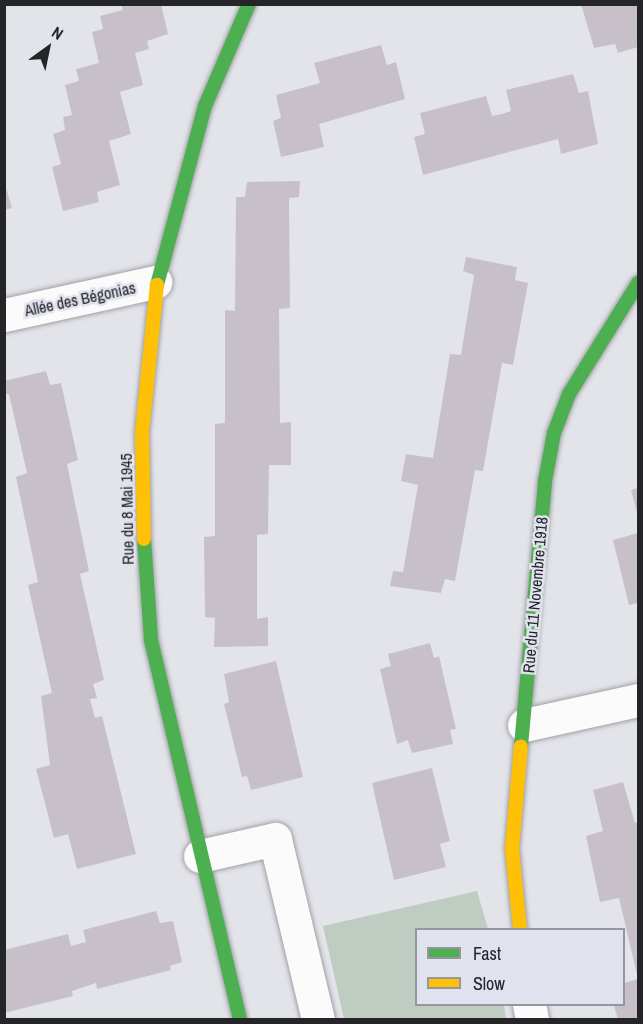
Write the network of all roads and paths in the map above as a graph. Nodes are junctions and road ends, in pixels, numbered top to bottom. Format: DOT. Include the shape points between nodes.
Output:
graph roads {
  1 [pos="249,4"];
  2 [pos="156,282"];
  3 [pos="639,283"];
  4 [pos="4,315"];
  5 [pos="639,700"];
  6 [pos="524,725"];
  7 [pos="200,856"];
  8 [pos="520,928"];
  9 [pos="240,1020"];
  10 [pos="318,1020"];
  1 -- 2 [label="street, Rue du 8 Mai 1945" via="205,106"];
  2 -- 4 [label="street, Allée des Bégonias"];
  2 -- 7 [label="street, Rue du 8 Mai 1945" via="142,432 144,571 151,640"];
  3 -- 6 [label="street, Rue du 11 Novembre 1918" via="588,357 554,433 545,481"];
  5 -- 6 [label="street"];
  6 -- 8 [label="street, Rue du 11 Novembre 1918" via="512,849"];
  7 -- 9 [label="street, Rue du 8 Mai 1945"];
  7 -- 10 [label="street" via="275,839"];
}
